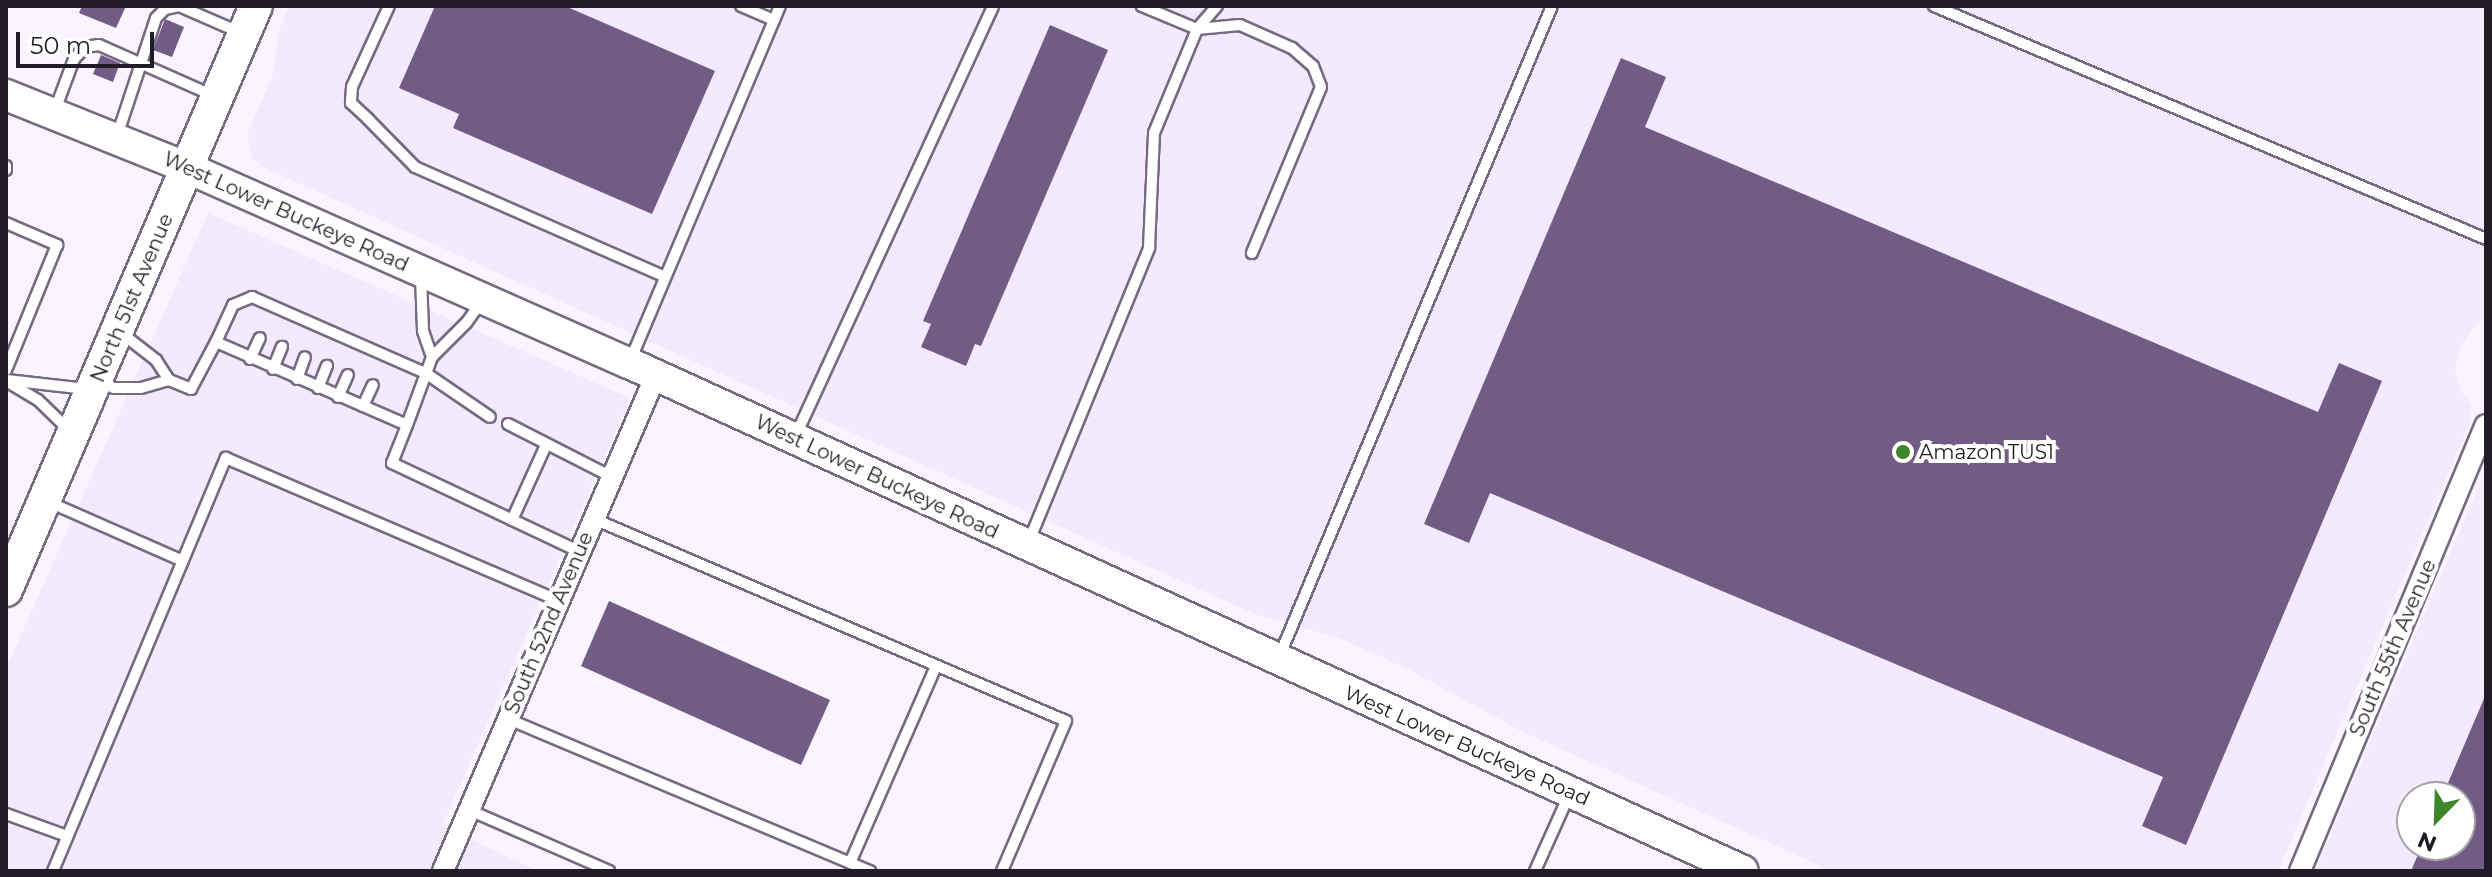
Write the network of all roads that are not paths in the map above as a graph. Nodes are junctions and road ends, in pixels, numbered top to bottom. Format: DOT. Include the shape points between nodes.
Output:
graph roads {
  1 [pos="389,6"];
  2 [pos="741,6"];
  3 [pos="780,6"];
  4 [pos="993,6"];
  5 [pos="1142,6"];
  6 [pos="1217,6"];
  7 [pos="1552,6"];
  8 [pos="1934,6"];
  9 [pos="250,20"];
  10 [pos="774,20"];
  11 [pos="1197,29"];
  12 [pos="141,62"];
  13 [pos="6,95"];
  14 [pos="217,97"];
  15 [pos="54,114"];
  16 [pos="116,138"];
  17 [pos="188,168"];
  18 [pos="6,223"];
  19 [pos="2486,239"];
  20 [pos="1252,253"];
  21 [pos="421,271"];
  22 [pos="665,277"];
  23 [pos="484,298"];
  24 [pos="273,306"];
  25 [pos="295,315"];
  26 [pos="268,319"];
  27 [pos="318,326"];
  28 [pos="290,327"];
  29 [pos="118,331"];
  30 [pos="260,338"];
  31 [pos="313,338"];
  32 [pos="216,342"];
  33 [pos="282,347"];
  34 [pos="305,357"];
  35 [pos="432,357"];
  36 [pos="250,359"];
  37 [pos="327,366"];
  38 [pos="273,369"];
  39 [pos="642,369"];
  40 [pos="6,370"];
  41 [pos="427,374"];
  42 [pos="348,375"];
  43 [pos="297,379"];
  44 [pos="6,380"];
  45 [pos="169,380"];
  46 [pos="373,385"];
  47 [pos="94,386"];
  48 [pos="318,388"];
  49 [pos="338,397"];
  50 [pos="363,406"];
  51 [pos="490,417"];
  52 [pos="508,424"];
  53 [pos="407,425"];
  54 [pos="2486,425"];
  55 [pos="74,435"];
  56 [pos="794,439"];
  57 [pos="546,445"];
  58 [pos="612,477"];
  59 [pos="45,500"];
  60 [pos="594,519"];
  61 [pos="512,520"];
  62 [pos="1027,546"];
  63 [pos="580,552"];
  64 [pos="183,561"];
  65 [pos="6,590"];
  66 [pos="559,601"];
  67 [pos="1277,661"];
  68 [pos="936,666"];
  69 [pos="508,719"];
  70 [pos="1570,793"];
  71 [pos="469,810"];
  72 [pos="6,814"];
  73 [pos="67,836"];
  74 [pos="850,863"];
  75 [pos="53,871"];
  76 [pos="443,871"];
  77 [pos="609,871"];
  78 [pos="870,871"];
  79 [pos="1002,871"];
  80 [pos="1535,871"];
  81 [pos="1743,871"];
  82 [pos="2300,871"];
  1 -- 22 [label="lane" via="352,87 351,103 415,167"];
  2 -- 10 [label="lane"];
  3 -- 10 [label="lane"];
  4 -- 56 [label="lane"];
  5 -- 11 [label="lane"];
  6 -- 11 [label="lane"];
  7 -- 67 [label="lane"];
  8 -- 19 [label="lane"];
  9 -- 12 [label="lane" via="179,6 165,9 156,18"];
  9 -- 14 [label="main road, North 51st Avenue"];
  10 -- 22 [label="lane"];
  11 -- 20 [label="lane" via="1240,25 1292,48 1313,66 1321,87"];
  11 -- 62 [label="lane" via="1154,133 1149,248"];
  12 -- 14 [label="lane"];
  12 -- 15 [label="lane" via="99,45 85,47 74,59"];
  12 -- 16 [label="lane"];
  13 -- 15 [label="main road, West Lower Buckeye Road"];
  14 -- 17 [label="main road, North 51st Avenue"];
  15 -- 16 [label="main road, West Lower Buckeye Road"];
  16 -- 17 [label="main road, West Lower Buckeye Road"];
  17 -- 21 [label="main road, West Lower Buckeye Road"];
  17 -- 29 [label="main road, North 51st Avenue"];
  18 -- 40 [label="lane" via="57,245"];
  21 -- 23 [label="main road, West Lower Buckeye Road"];
  21 -- 35 [label="lane" via="423,331"];
  22 -- 39 [label="lane"];
  23 -- 35 [label="lane"];
  23 -- 39 [label="main road, West Lower Buckeye Road"];
  24 -- 25 [label="lane"];
  24 -- 26 [label="lane"];
  24 -- 32 [label="lane" via="252,297 233,305"];
  25 -- 27 [label="lane"];
  25 -- 28 [label="lane"];
  27 -- 31 [label="lane"];
  27 -- 41 [label="lane" via="358,349"];
  29 -- 45 [label="lane" via="156,360"];
  29 -- 47 [label="main road, North 51st Avenue"];
  30 -- 36 [label="lane"];
  32 -- 36 [label="lane"];
  32 -- 45 [label="lane" via="191,389"];
  33 -- 38 [label="lane"];
  34 -- 43 [label="lane"];
  35 -- 41 [label="lane"];
  36 -- 38 [label="lane"];
  37 -- 48 [label="lane"];
  38 -- 43 [label="lane"];
  39 -- 56 [label="main road, West Lower Buckeye Road"];
  39 -- 58 [label="street, South 52nd Avenue"];
  41 -- 51 [label="lane"];
  41 -- 53 [label="lane"];
  42 -- 49 [label="lane"];
  43 -- 48 [label="lane"];
  44 -- 47 [label="lane"];
  44 -- 55 [label="lane" via="38,400"];
  45 -- 47 [label="lane" via="126,388"];
  46 -- 50 [label="lane"];
  47 -- 55 [label="main road, North 51st Avenue"];
  48 -- 49 [label="lane"];
  49 -- 50 [label="lane"];
  50 -- 53 [label="lane"];
  52 -- 57 [label="lane"];
  53 -- 61 [label="lane" via="392,463"];
  54 -- 82 [label="street, South 55th Avenue"];
  55 -- 59 [label="main road, North 51st Avenue"];
  56 -- 62 [label="main road, West Lower Buckeye Road"];
  57 -- 58 [label="lane"];
  57 -- 61 [label="lane"];
  58 -- 60 [label="street, South 52nd Avenue"];
  59 -- 64 [label="lane"];
  59 -- 65 [label="main road, North 51st Avenue"];
  60 -- 63 [label="street, South 52nd Avenue"];
  60 -- 68 [label="lane"];
  61 -- 63 [label="lane"];
  62 -- 67 [label="main road, West Lower Buckeye Road"];
  63 -- 66 [label="street, South 52nd Avenue"];
  64 -- 66 [label="lane" via="226,458"];
  64 -- 73 [label="lane"];
  66 -- 69 [label="street, South 52nd Avenue"];
  67 -- 70 [label="main road, West Lower Buckeye Road"];
  68 -- 74 [label="lane"];
  68 -- 79 [label="lane" via="1066,721"];
  69 -- 71 [label="street, South 52nd Avenue"];
  69 -- 74 [label="lane"];
  70 -- 80 [label="lane"];
  70 -- 81 [label="main road, West Lower Buckeye Road"];
  71 -- 76 [label="street, South 52nd Avenue"];
  71 -- 77 [label="lane"];
  72 -- 73 [label="lane"];
  73 -- 75 [label="lane"];
  74 -- 78 [label="lane"];
}
